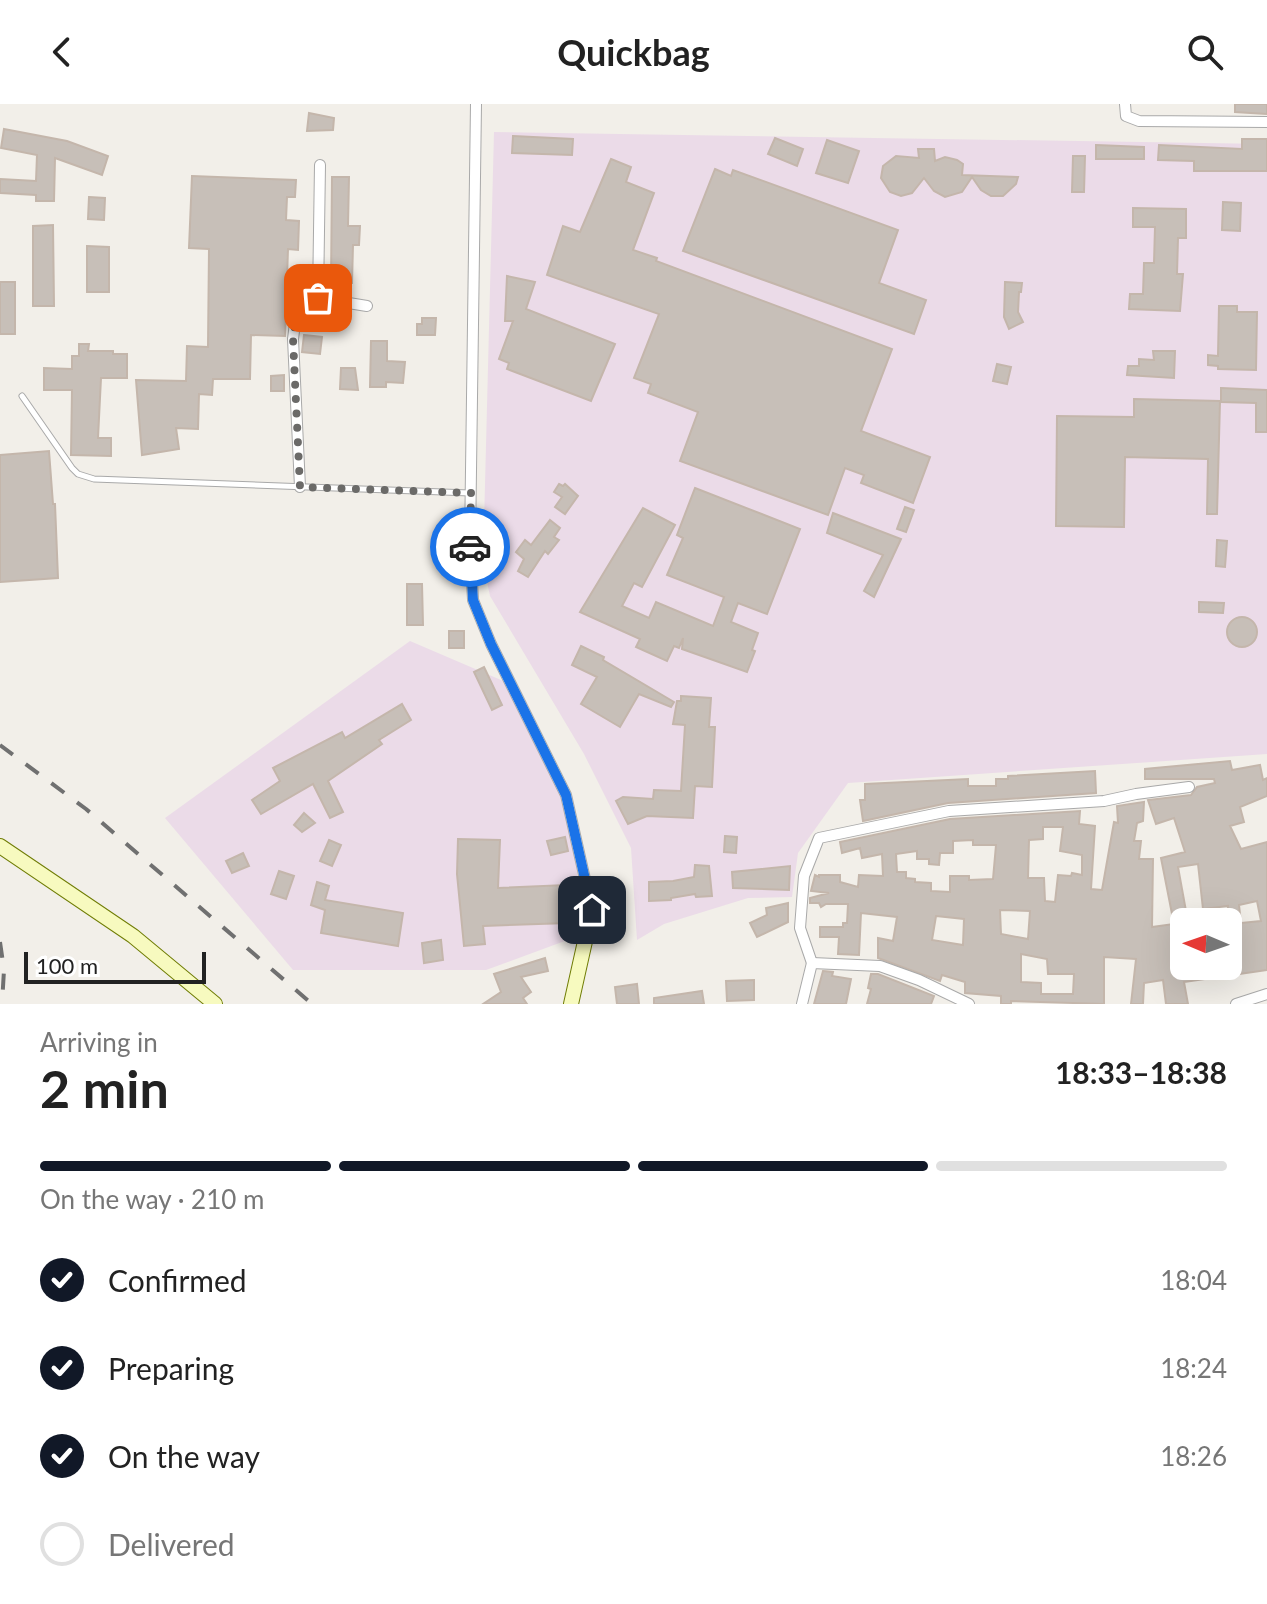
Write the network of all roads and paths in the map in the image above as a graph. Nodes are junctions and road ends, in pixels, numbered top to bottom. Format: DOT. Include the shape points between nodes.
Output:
graph roads {
  1 [pos="466,104"];
  2 [pos="476,104"];
  3 [pos="1125,104"];
  4 [pos="1267,122"];
  5 [pos="320,165"];
  6 [pos="318,298"];
  7 [pos="367,306"];
  8 [pos="22,396"];
  9 [pos="300,487"];
  10 [pos="471,493"];
  11 [pos="1189,787"];
  12 [pos="0,846"];
  13 [pos="592,910"];
  14 [pos="812,963"];
  15 [pos="1267,994"];
  16 [pos="215,1004"];
  17 [pos="571,1004"];
  18 [pos="802,1004"];
  19 [pos="969,1004"];
  20 [pos="1236,1004"];
  1 -- 2 [label="lane"];
  2 -- 10 [label="street"];
  3 -- 4 [label="street" via="1126,116 1139,121"];
  5 -- 6 [label="street"];
  6 -- 7 [label="street"];
  6 -- 9 [label="street" via="297,307 293,339"];
  8 -- 9 [label="lane" via="72,468 86,477"];
  9 -- 10 [label="lane"];
  10 -- 13 [label="street" via="473,600 566,795"];
  11 -- 14 [label="street" via="1104,801 949,811 819,838 804,876 800,928"];
  12 -- 16 [label="street" via="133,936"];
  13 -- 17 [label="street"];
  14 -- 18 [label="street"];
  14 -- 19 [label="street" via="880,966"];
  15 -- 20 [label="street"];
}
